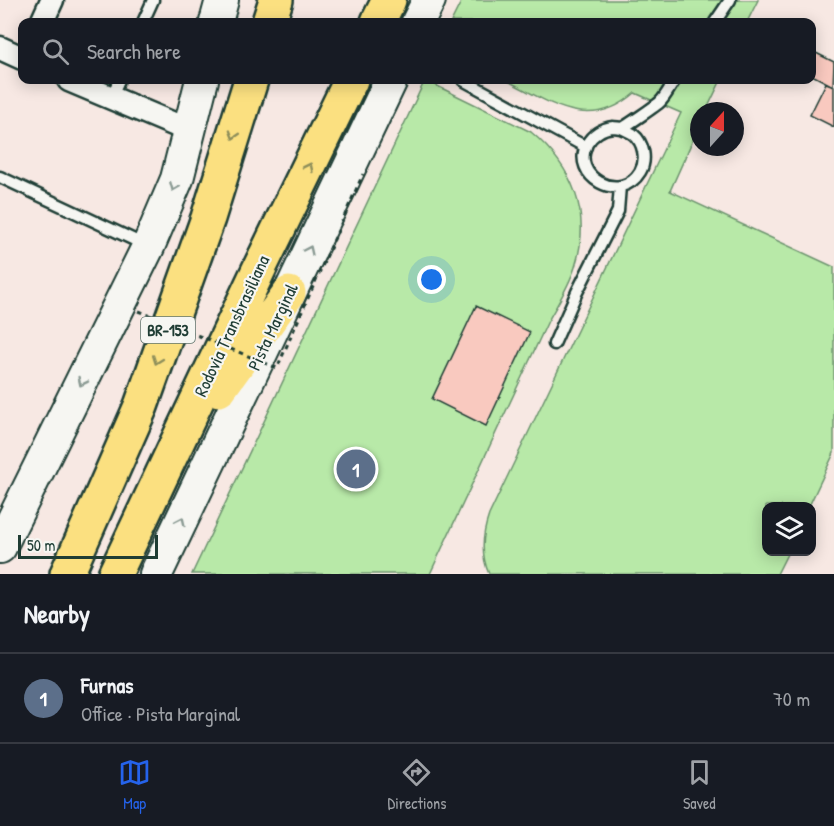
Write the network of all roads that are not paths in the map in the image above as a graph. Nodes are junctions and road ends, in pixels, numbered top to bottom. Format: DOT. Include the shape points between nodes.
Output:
graph roads {
  1 [pos="52,0"];
  2 [pos="153,0"];
  3 [pos="222,0"];
  4 [pos="276,0"];
  5 [pos="389,0"];
  6 [pos="429,0"];
  7 [pos="730,0"];
  8 [pos="44,18"];
  9 [pos="145,18"];
  10 [pos="217,18"];
  11 [pos="270,18"];
  12 [pos="380,18"];
  13 [pos="420,18"];
  14 [pos="717,18"];
  15 [pos="0,48"];
  16 [pos="18,56"];
  17 [pos="89,84"];
  18 [pos="201,84"];
  19 [pos="250,84"];
  20 [pos="349,84"];
  21 [pos="389,84"];
  22 [pos="470,84"];
  23 [pos="672,84"];
  24 [pos="115,89"];
  25 [pos="621,128"];
  26 [pos="190,131"];
  27 [pos="586,147"];
  28 [pos="0,177"];
  29 [pos="620,186"];
  30 [pos="148,247"];
  31 [pos="290,293"];
  32 [pos="554,344"];
  33 [pos="149,504"];
  34 [pos="0,548"];
  35 [pos="67,574"];
  36 [pos="115,574"];
  37 [pos="156,574"];
  1 -- 8 [label="street"];
  2 -- 9 [label="lane"];
  3 -- 10 [label="main road"];
  4 -- 11 [label="highway"];
  5 -- 12 [label="highway"];
  6 -- 13 [label="main road"];
  7 -- 14 [label="lane"];
  15 -- 16 [label="street"];
  17 -- 24 [label="street"];
  18 -- 26 [label="main road"];
  19 -- 35 [label="highway, BR-153, one-way" via="141,406"];
  33 -- 20 [label="highway, Rodovia Transbrasiliana / BR-153, one-way"];
  31 -- 21 [label="main road, Pista Marginal, one-way"];
  22 -- 27 [label="lane"];
  23 -- 25 [label="lane" via="659,102"];
  24 -- 26 [label="street"];
  25 -- 27 [label="lane" via="601,130"];
  25 -- 29 [label="lane" via="638,140 644,159 635,178"];
  26 -- 30 [label="main road, one-way" via="177,179"];
  27 -- 29 [label="lane" via="584,161 595,180"];
  28 -- 30 [label="lane"];
  29 -- 32 [label="lane" via="618,211"];
  30 -- 34 [label="main road, one-way"];
  31 -- 33 [label="highway" via="210,402"];
  37 -- 31 [label="main road, Pista Marginal, one-way"];
  33 -- 36 [label="highway, Rodovia Transbrasiliana / BR-153"];
}
